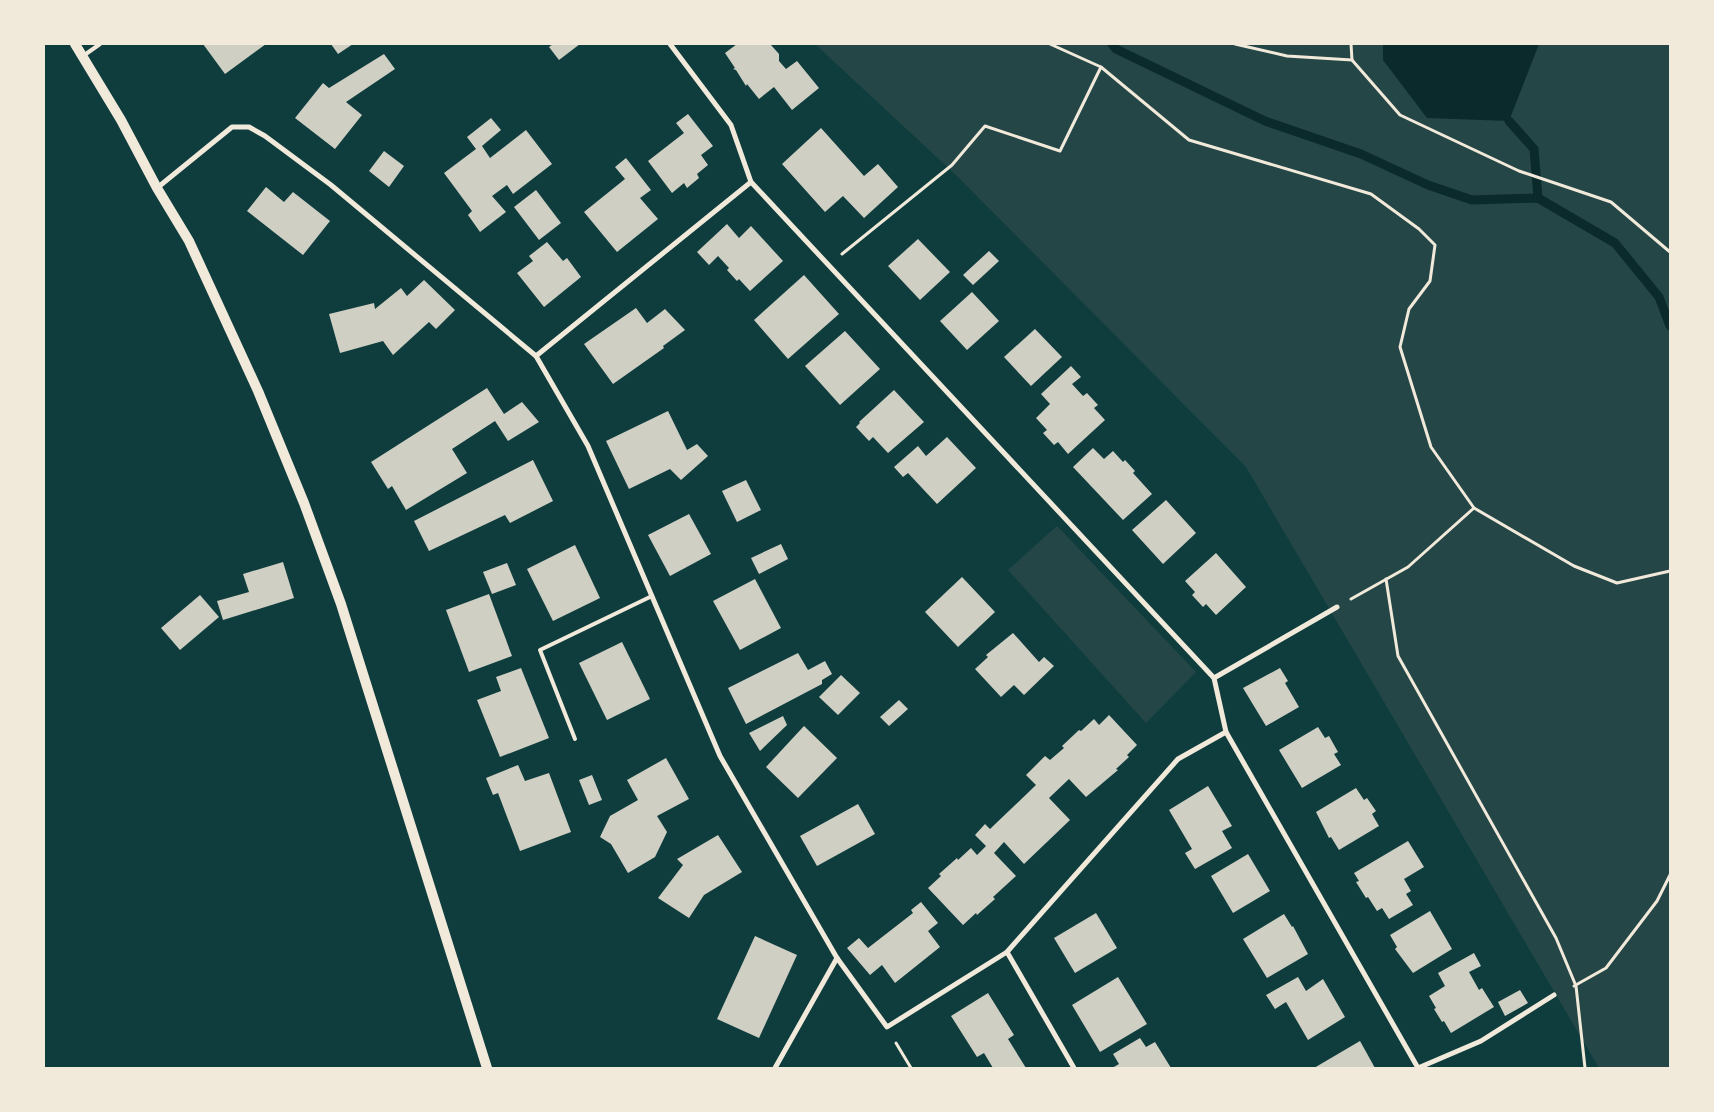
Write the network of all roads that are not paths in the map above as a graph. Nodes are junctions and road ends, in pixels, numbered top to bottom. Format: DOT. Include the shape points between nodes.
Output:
graph roads {
  1 [pos="75,44"];
  2 [pos="100,44"];
  3 [pos="670,44"];
  4 [pos="82,56"];
  5 [pos="751,182"];
  6 [pos="157,188"];
  7 [pos="536,356"];
  8 [pos="652,596"];
  9 [pos="1337,607"];
  10 [pos="1214,678"];
  11 [pos="1226,732"];
  12 [pos="575,739"];
  13 [pos="1007,952"];
  14 [pos="837,958"];
  15 [pos="1554,995"];
  16 [pos="487,1068"];
  17 [pos="775,1068"];
  18 [pos="1074,1068"];
  19 [pos="1418,1068"];
  1 -- 4 [label="main road"];
  2 -- 4 [label="lane"];
  3 -- 5 [label="street" via="731,125"];
  4 -- 6 [label="main road"];
  5 -- 7 [label="street"];
  5 -- 10 [label="street"];
  6 -- 7 [label="street" via="232,127 249,127 331,185"];
  6 -- 16 [label="main road" via="189,241 258,391 322,550"];
  7 -- 8 [label="street" via="588,446"];
  8 -- 12 [label="lane" via="540,650"];
  8 -- 14 [label="street" via="720,756"];
  9 -- 10 [label="street"];
  10 -- 11 [label="street"];
  11 -- 13 [label="street" via="1178,759"];
  11 -- 19 [label="street"];
  13 -- 14 [label="street" via="887,1027"];
  13 -- 18 [label="street"];
  14 -- 17 [label="street"];
  15 -- 19 [label="street" via="1481,1041"];
}
